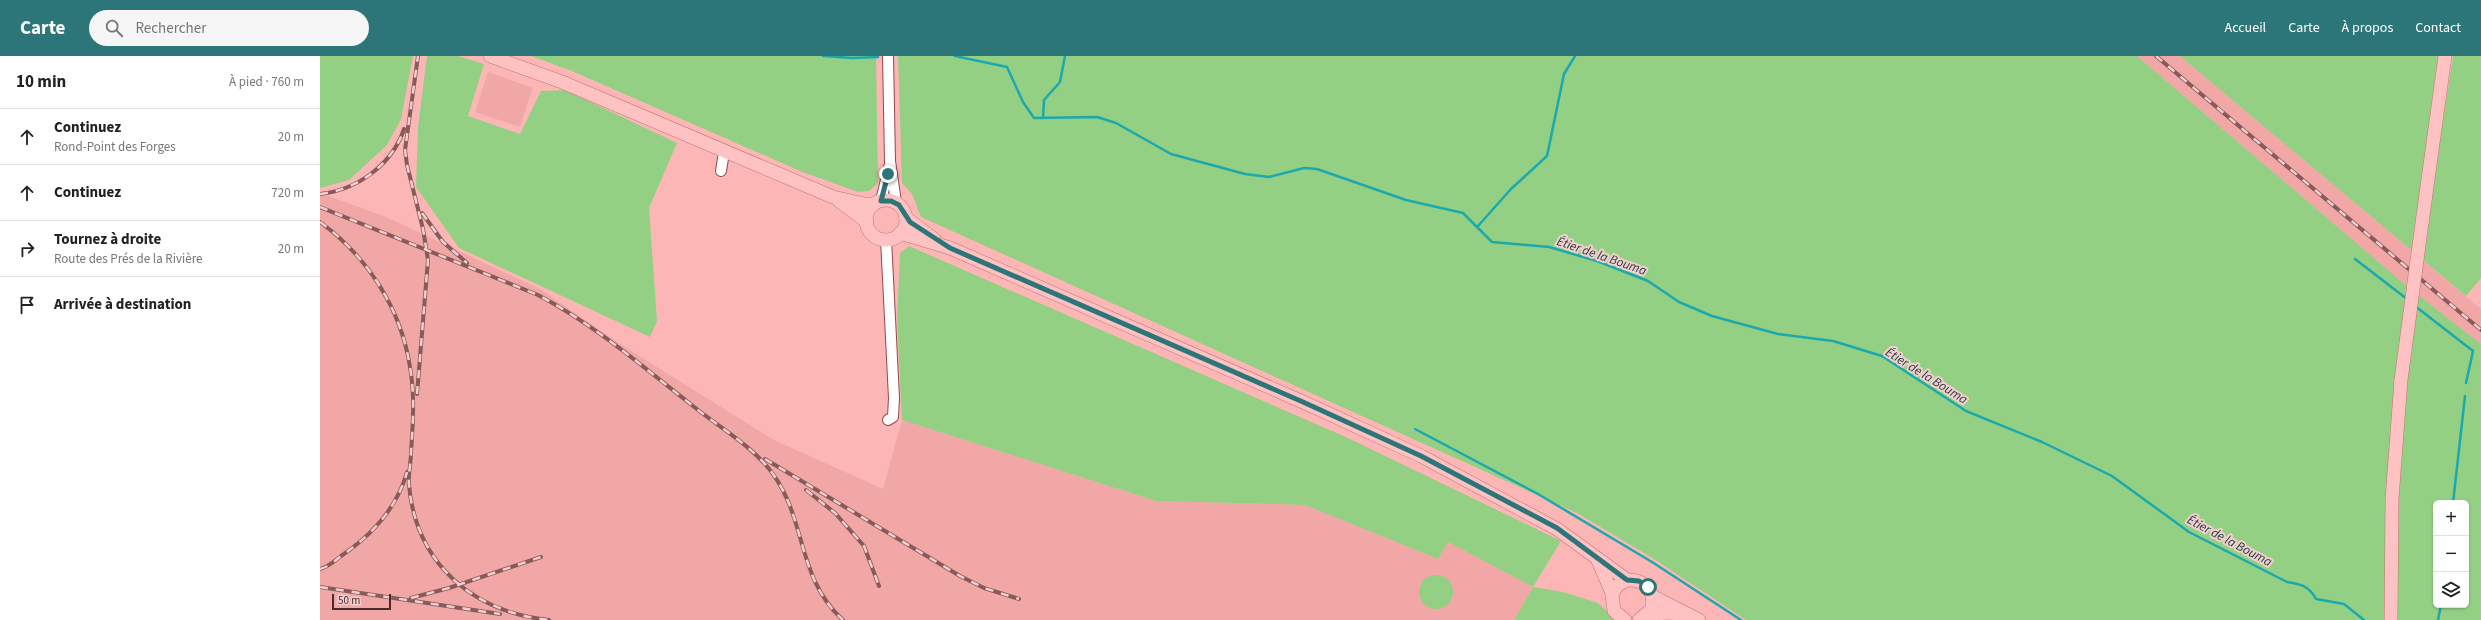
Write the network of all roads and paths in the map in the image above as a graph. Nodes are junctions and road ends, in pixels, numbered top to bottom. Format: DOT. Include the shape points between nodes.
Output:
graph roads {
  1 [pos="490,56"];
  2 [pos="888,56"];
  3 [pos="2445,56"];
  4 [pos="724,152"];
  5 [pos="890,161"];
  6 [pos="721,170"];
  7 [pos="833,197"];
  8 [pos="896,202"];
  9 [pos="878,203"];
  10 [pos="906,218"];
  11 [pos="867,222"];
  12 [pos="900,233"];
  13 [pos="886,239"];
  14 [pos="950,248"];
  15 [pos="888,420"];
  16 [pos="1597,559"];
  17 [pos="1627,580"];
  18 [pos="1612,593"];
  19 [pos="1652,596"];
  20 [pos="1685,614"];
  21 [pos="1643,617"];
  22 [pos="1625,620"];
  23 [pos="1699,620"];
  24 [pos="2391,620"];
  1 -- 4 [label="main road" via="562,82"];
  2 -- 5 [label="street"];
  3 -- 24 [label="main road, bridge" via="2401,380 2392,499"];
  4 -- 6 [label="street"];
  4 -- 7 [label="main road"];
  5 -- 8 [label="street"];
  5 -- 9 [label="street"];
  7 -- 9 [label="main road" via="864,204"];
  7 -- 11 [label="main road"];
  8 -- 9 [label="main road"];
  8 -- 10 [label="main road" via="902,207"];
  9 -- 11 [label="main road" via="868,212"];
  10 -- 12 [label="main road" via="905,226"];
  10 -- 14 [label="main road"];
  11 -- 13 [label="main road" via="873,234"];
  12 -- 13 [label="main road"];
  12 -- 14 [label="main road"];
  13 -- 15 [label="street" via="894,398 893,417"];
  14 -- 16 [label="main road" via="1323,410 1421,456 1557,528"];
  16 -- 17 [label="main road"];
  16 -- 18 [label="main road"];
  17 -- 18 [label="main road"];
  17 -- 19 [label="main road" via="1642,582"];
  18 -- 22 [label="main road" via="1613,608 1617,615"];
  19 -- 20 [label="main road"];
  19 -- 21 [label="main road" via="1652,605"];
  20 -- 21 [label="main road" via="1666,613"];
  20 -- 23 [label="main road"];
}
